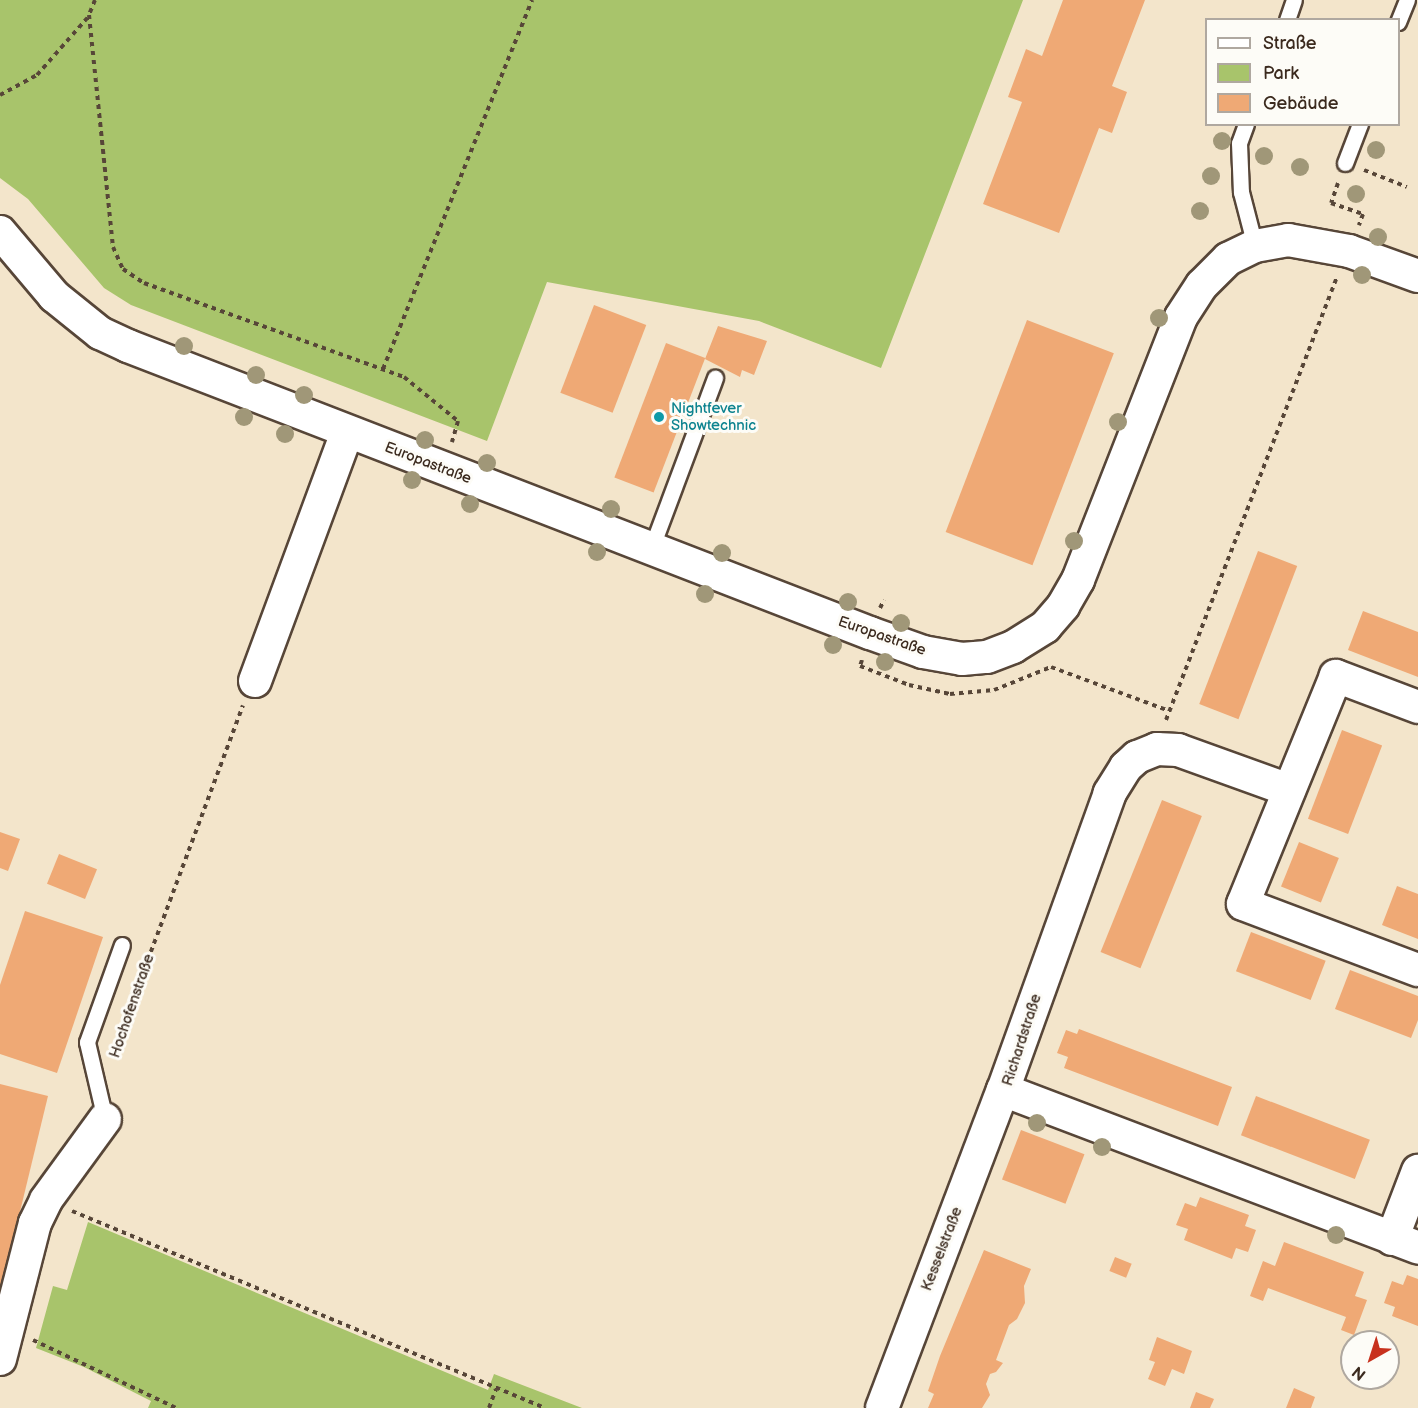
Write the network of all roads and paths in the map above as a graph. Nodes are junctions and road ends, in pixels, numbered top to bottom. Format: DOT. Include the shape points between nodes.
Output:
graph roads {
  1 [pos="95,0"];
  2 [pos="532,0"];
  3 [pos="1294,0"];
  4 [pos="1407,0"];
  5 [pos="89,15"];
  6 [pos="1288,18"];
  7 [pos="1400,18"];
  8 [pos="0,95"];
  9 [pos="1245,126"];
  10 [pos="1359,126"];
  11 [pos="1345,163"];
  12 [pos="1407,187"];
  13 [pos="0,232"];
  14 [pos="1255,246"];
  15 [pos="1348,251"];
  16 [pos="1418,276"];
  17 [pos="383,369"];
  18 [pos="715,378"];
  19 [pos="347,432"];
  20 [pos="454,438"];
  21 [pos="651,549"];
  22 [pos="255,681"];
  23 [pos="1418,707"];
  24 [pos="1157,749"];
  25 [pos="1289,790"];
  26 [pos="122,945"];
  27 [pos="1418,970"];
  28 [pos="112,1062"];
  29 [pos="1003,1090"];
  30 [pos="105,1119"];
  31 [pos="1418,1171"];
  32 [pos="46,1200"];
  33 [pos="1405,1244"];
  34 [pos="8,1328"];
  35 [pos="0,1359"];
  36 [pos="496,1389"];
  37 [pos="176,1408"];
  38 [pos="489,1408"];
  39 [pos="545,1408"];
  40 [pos="882,1408"];
  1 -- 5 [label="path"];
  2 -- 17 [label="path"];
  3 -- 6 [label="lane"];
  4 -- 7 [label="lane"];
  5 -- 8 [label="path" via="38,75"];
  5 -- 17 [label="path" via="113,247 123,269 144,283"];
  9 -- 14 [label="lane" via="1239,144 1240,192"];
  10 -- 11 [label="lane"];
  11 -- 12 [label="path"];
  11 -- 15 [label="path" via="1331,203 1363,213"];
  13 -- 19 [label="street, Europastraße" via="54,296 100,333"];
  14 -- 15 [label="street, Europastraße" via="1288,240"];
  14 -- 21 [label="street, Europastraße" via="1228,258 1202,285 1181,317 1078,580 1045,627 1013,647 987,657 962,659 923,652"];
  15 -- 16 [label="street, Europastraße"];
  15 -- 24 [label="path"];
  17 -- 20 [label="path" via="404,377 449,411 458,421"];
  18 -- 21 [label="lane"];
  19 -- 21 [label="street, Europastraße"];
  19 -- 22 [label="street"];
  22 -- 28 [label="path, Hochofenstraße"];
  23 -- 25 [label="street" via="1336,676"];
  24 -- 25 [label="street" via="1208,759"];
  24 -- 29 [label="street, Richardstraße" via="1137,757 1126,767 1110,793"];
  25 -- 27 [label="street" via="1243,904"];
  26 -- 30 [label="lane" via="87,1042"];
  29 -- 33 [label="street, Richardstraße"];
  29 -- 40 [label="street, Kesselstraße"];
  30 -- 32 [label="street"];
  31 -- 33 [label="street, Richardstraße"];
  32 -- 34 [label="street" via="35,1222"];
  32 -- 36 [label="path"];
  34 -- 35 [label="street"];
  34 -- 37 [label="path"];
  36 -- 38 [label="path"];
  36 -- 39 [label="path"];
}
